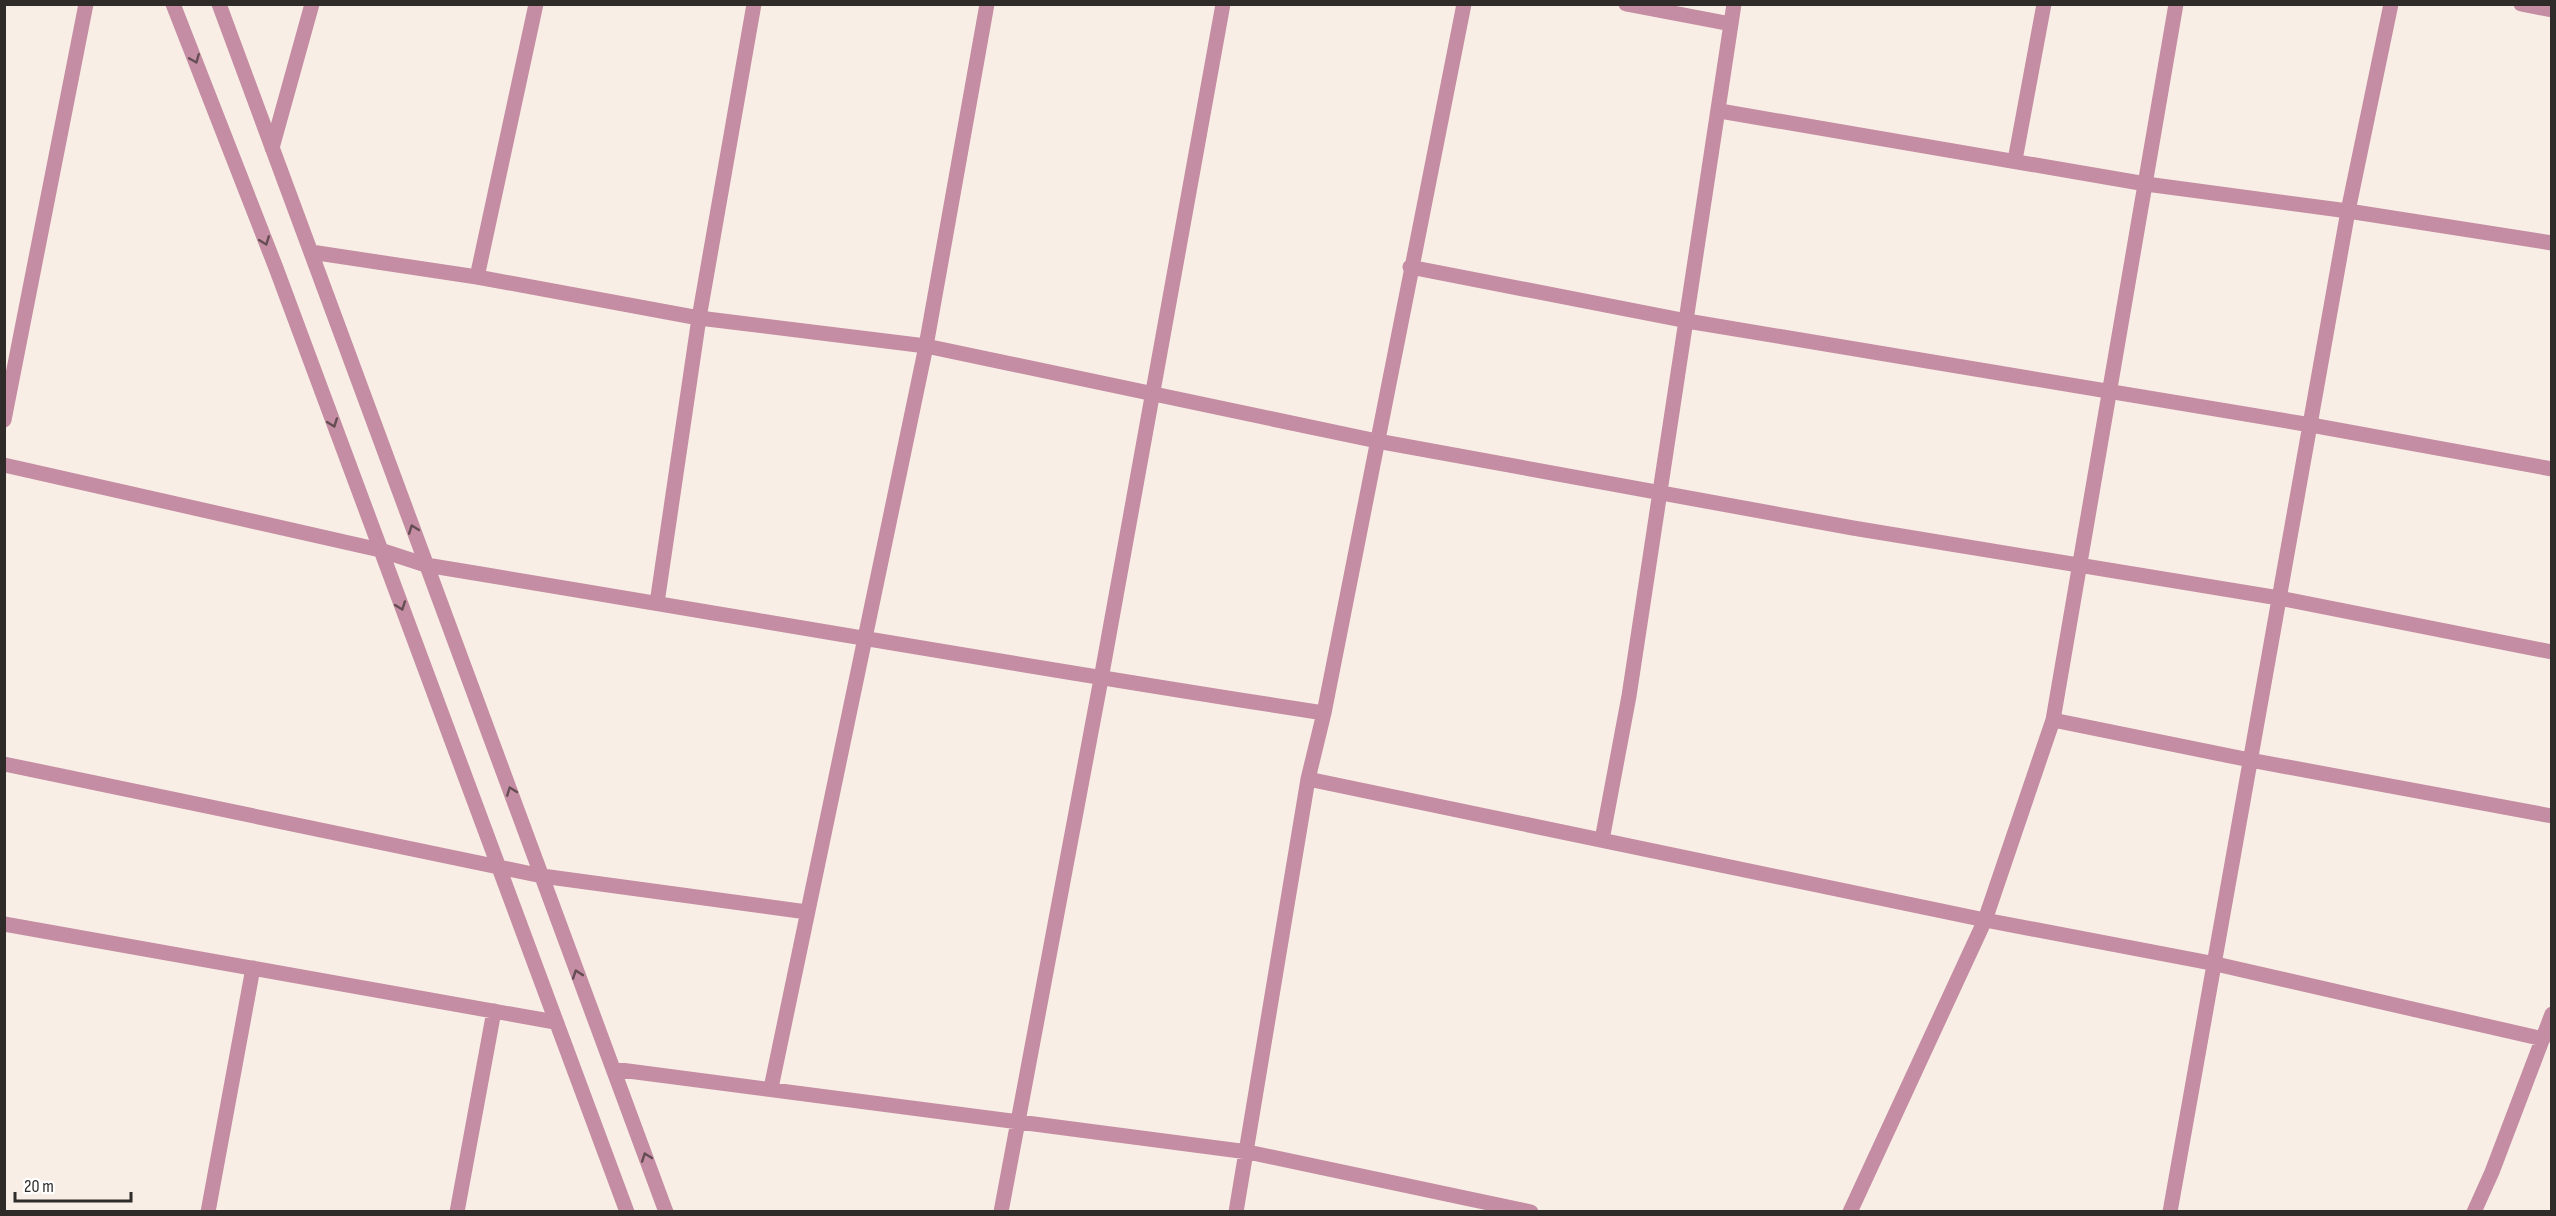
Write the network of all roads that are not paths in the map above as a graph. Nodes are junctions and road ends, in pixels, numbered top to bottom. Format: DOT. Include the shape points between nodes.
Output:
graph roads {
  1 [pos="86,4"];
  2 [pos="173,4"];
  3 [pos="219,4"];
  4 [pos="312,4"];
  5 [pos="536,4"];
  6 [pos="754,4"];
  7 [pos="987,4"];
  8 [pos="1223,4"];
  9 [pos="1464,4"];
  10 [pos="1626,4"];
  11 [pos="1734,4"];
  12 [pos="2044,4"];
  13 [pos="2176,4"];
  14 [pos="2391,4"];
  15 [pos="2521,4"];
  16 [pos="2552,10"];
  17 [pos="1731,24"];
  18 [pos="1720,111"];
  19 [pos="272,148"];
  20 [pos="2015,160"];
  21 [pos="2146,184"];
  22 [pos="2348,211"];
  23 [pos="2552,243"];
  24 [pos="311,252"];
  25 [pos="1410,267"];
  26 [pos="477,277"];
  27 [pos="699,318"];
  28 [pos="1687,321"];
  29 [pos="11,341"];
  30 [pos="926,346"];
  31 [pos="2108,392"];
  32 [pos="1152,393"];
  33 [pos="4,420"];
  34 [pos="2311,425"];
  35 [pos="1377,441"];
  36 [pos="4,465"];
  37 [pos="2552,469"];
  38 [pos="1660,492"];
  39 [pos="380,550"];
  40 [pos="426,565"];
  41 [pos="2079,565"];
  42 [pos="2279,598"];
  43 [pos="657,603"];
  44 [pos="865,637"];
  45 [pos="2552,652"];
  46 [pos="1101,679"];
  47 [pos="1324,713"];
  48 [pos="2053,720"];
  49 [pos="2250,760"];
  50 [pos="4,764"];
  51 [pos="1308,779"];
  52 [pos="2552,816"];
  53 [pos="1602,840"];
  54 [pos="498,867"];
  55 [pos="542,876"];
  56 [pos="807,912"];
  57 [pos="1986,920"];
  58 [pos="4,924"];
  59 [pos="2216,964"];
  60 [pos="253,968"];
  61 [pos="494,1011"];
  62 [pos="2552,1014"];
  63 [pos="555,1022"];
  64 [pos="2543,1039"];
  65 [pos="613,1069"];
  66 [pos="771,1088"];
  67 [pos="1018,1122"];
  68 [pos="1248,1152"];
  69 [pos="208,1212"];
  70 [pos="457,1212"];
  71 [pos="627,1212"];
  72 [pos="666,1212"];
  73 [pos="1001,1212"];
  74 [pos="1236,1212"];
  75 [pos="1531,1212"];
  76 [pos="1850,1212"];
  77 [pos="2170,1212"];
  78 [pos="2474,1212"];
  1 -- 29 [label="street"];
  2 -- 39 [label="street, one-way"];
  3 -- 19 [label="street"];
  4 -- 19 [label="street"];
  5 -- 26 [label="street"];
  6 -- 27 [label="street"];
  7 -- 30 [label="street"];
  8 -- 32 [label="street"];
  9 -- 25 [label="street"];
  10 -- 17 [label="street"];
  11 -- 17 [label="street"];
  12 -- 20 [label="street"];
  13 -- 21 [label="street"];
  14 -- 22 [label="street"];
  15 -- 16 [label="street"];
  17 -- 18 [label="street"];
  18 -- 20 [label="street"];
  18 -- 28 [label="street"];
  19 -- 24 [label="street"];
  20 -- 21 [label="street"];
  21 -- 22 [label="street"];
  21 -- 31 [label="street"];
  22 -- 23 [label="street"];
  22 -- 34 [label="street"];
  24 -- 26 [label="street"];
  40 -- 24 [label="street, one-way"];
  25 -- 28 [label="street"];
  25 -- 35 [label="street"];
  26 -- 27 [label="street"];
  27 -- 30 [label="street"];
  27 -- 43 [label="street"];
  28 -- 31 [label="street"];
  28 -- 38 [label="street"];
  29 -- 33 [label="street"];
  30 -- 32 [label="street"];
  30 -- 44 [label="street"];
  31 -- 34 [label="street"];
  31 -- 41 [label="street"];
  32 -- 35 [label="street"];
  32 -- 46 [label="street"];
  34 -- 37 [label="street"];
  34 -- 42 [label="street"];
  35 -- 38 [label="street"];
  35 -- 47 [label="street"];
  36 -- 39 [label="street"];
  38 -- 41 [label="street"];
  38 -- 53 [label="street"];
  39 -- 40 [label="street"];
  39 -- 54 [label="street, one-way"];
  40 -- 43 [label="street"];
  55 -- 40 [label="street, one-way"];
  41 -- 42 [label="street"];
  41 -- 48 [label="street"];
  42 -- 45 [label="street"];
  42 -- 49 [label="street"];
  43 -- 44 [label="street"];
  44 -- 46 [label="street"];
  44 -- 56 [label="street"];
  46 -- 47 [label="street"];
  46 -- 67 [label="street"];
  47 -- 51 [label="street"];
  48 -- 49 [label="street"];
  48 -- 57 [label="street"];
  49 -- 52 [label="street"];
  49 -- 59 [label="street"];
  50 -- 54 [label="street"];
  51 -- 53 [label="street"];
  51 -- 68 [label="street"];
  53 -- 57 [label="street"];
  54 -- 55 [label="street"];
  54 -- 63 [label="street"];
  55 -- 56 [label="street"];
  65 -- 55 [label="street, one-way"];
  56 -- 66 [label="street"];
  57 -- 59 [label="street"];
  57 -- 76 [label="street"];
  58 -- 60 [label="street"];
  59 -- 64 [label="street"];
  59 -- 77 [label="street"];
  60 -- 61 [label="street"];
  60 -- 69 [label="street"];
  61 -- 63 [label="street"];
  61 -- 70 [label="street"];
  62 -- 64 [label="street"];
  63 -- 71 [label="street"];
  64 -- 78 [label="street"];
  65 -- 66 [label="street"];
  72 -- 65 [label="street, one-way"];
  66 -- 67 [label="street"];
  67 -- 68 [label="street"];
  67 -- 73 [label="street"];
  68 -- 74 [label="street"];
  68 -- 75 [label="street"];
}
